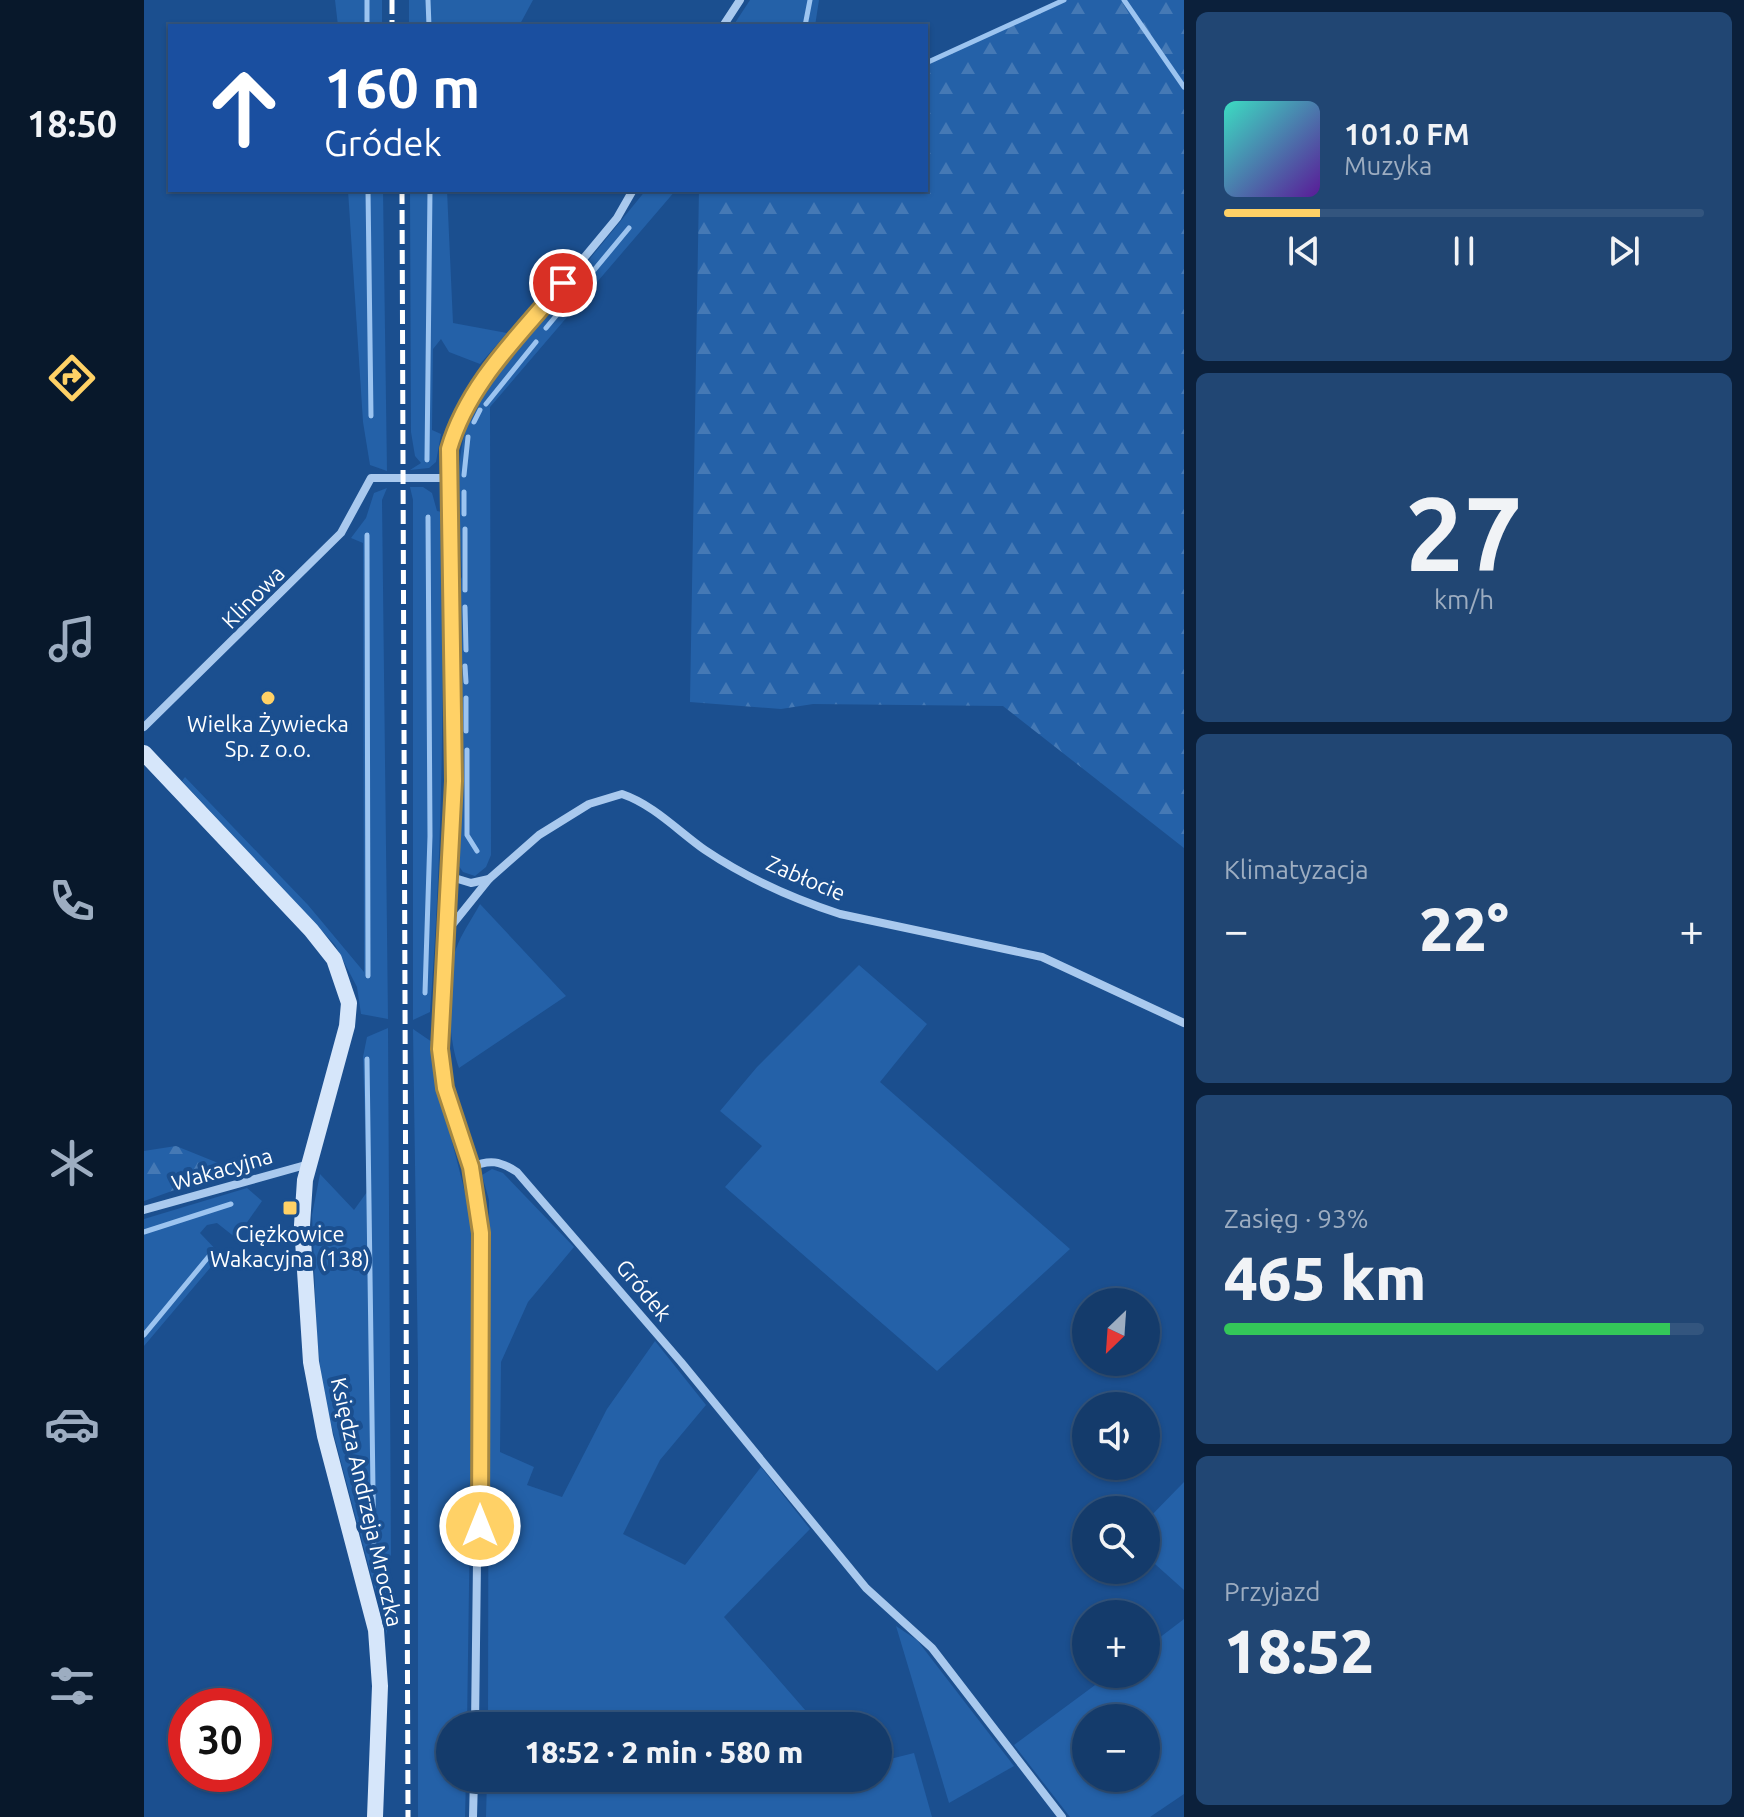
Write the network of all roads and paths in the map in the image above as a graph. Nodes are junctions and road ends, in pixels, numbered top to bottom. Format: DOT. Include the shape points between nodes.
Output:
graph roads {
  1 [pos="740,0"];
  2 [pos="724,24"];
  3 [pos="632,192"];
  4 [pos="448,478"];
  5 [pos="144,727"];
  6 [pos="144,753"];
  7 [pos="448,876"];
  8 [pos="489,879"];
  9 [pos="444,935"];
  10 [pos="1184,1023"];
  11 [pos="309,1163"];
  12 [pos="471,1167"];
  13 [pos="144,1210"];
  14 [pos="475,1712"];
  15 [pos="474,1792"];
  16 [pos="375,1817"];
  17 [pos="473,1817"];
  18 [pos="1062,1817"];
  1 -- 2 [label="street"];
  3 -- 4 [label="street" via="617,218 471,394 449,449"];
  4 -- 5 [label="street, Klinowa" via="371,478 341,533"];
  4 -- 7 [label="street" via="454,781"];
  6 -- 11 [label="street, Księdza Andrzeja Mroczka" via="311,930 341,974 349,1003 347,1026"];
  7 -- 8 [label="street" via="471,883"];
  7 -- 9 [label="street"];
  8 -- 9 [label="street"];
  8 -- 10 [label="street, Zabłocie" via="539,835 589,804 622,794 727,863 809,904 1042,957"];
  9 -- 12 [label="street" via="439,1024 445,1088"];
  11 -- 13 [label="street, Wakacyjna"];
  11 -- 16 [label="street, Księdza Andrzeja Mroczka" via="302,1225 311,1362 376,1630 380,1686"];
  12 -- 14 [label="street" via="481,1233"];
  12 -- 18 [label="street, Gródek" via="487,1160 517,1172 866,1588 932,1648"];
  15 -- 17 [label="street"];
}
